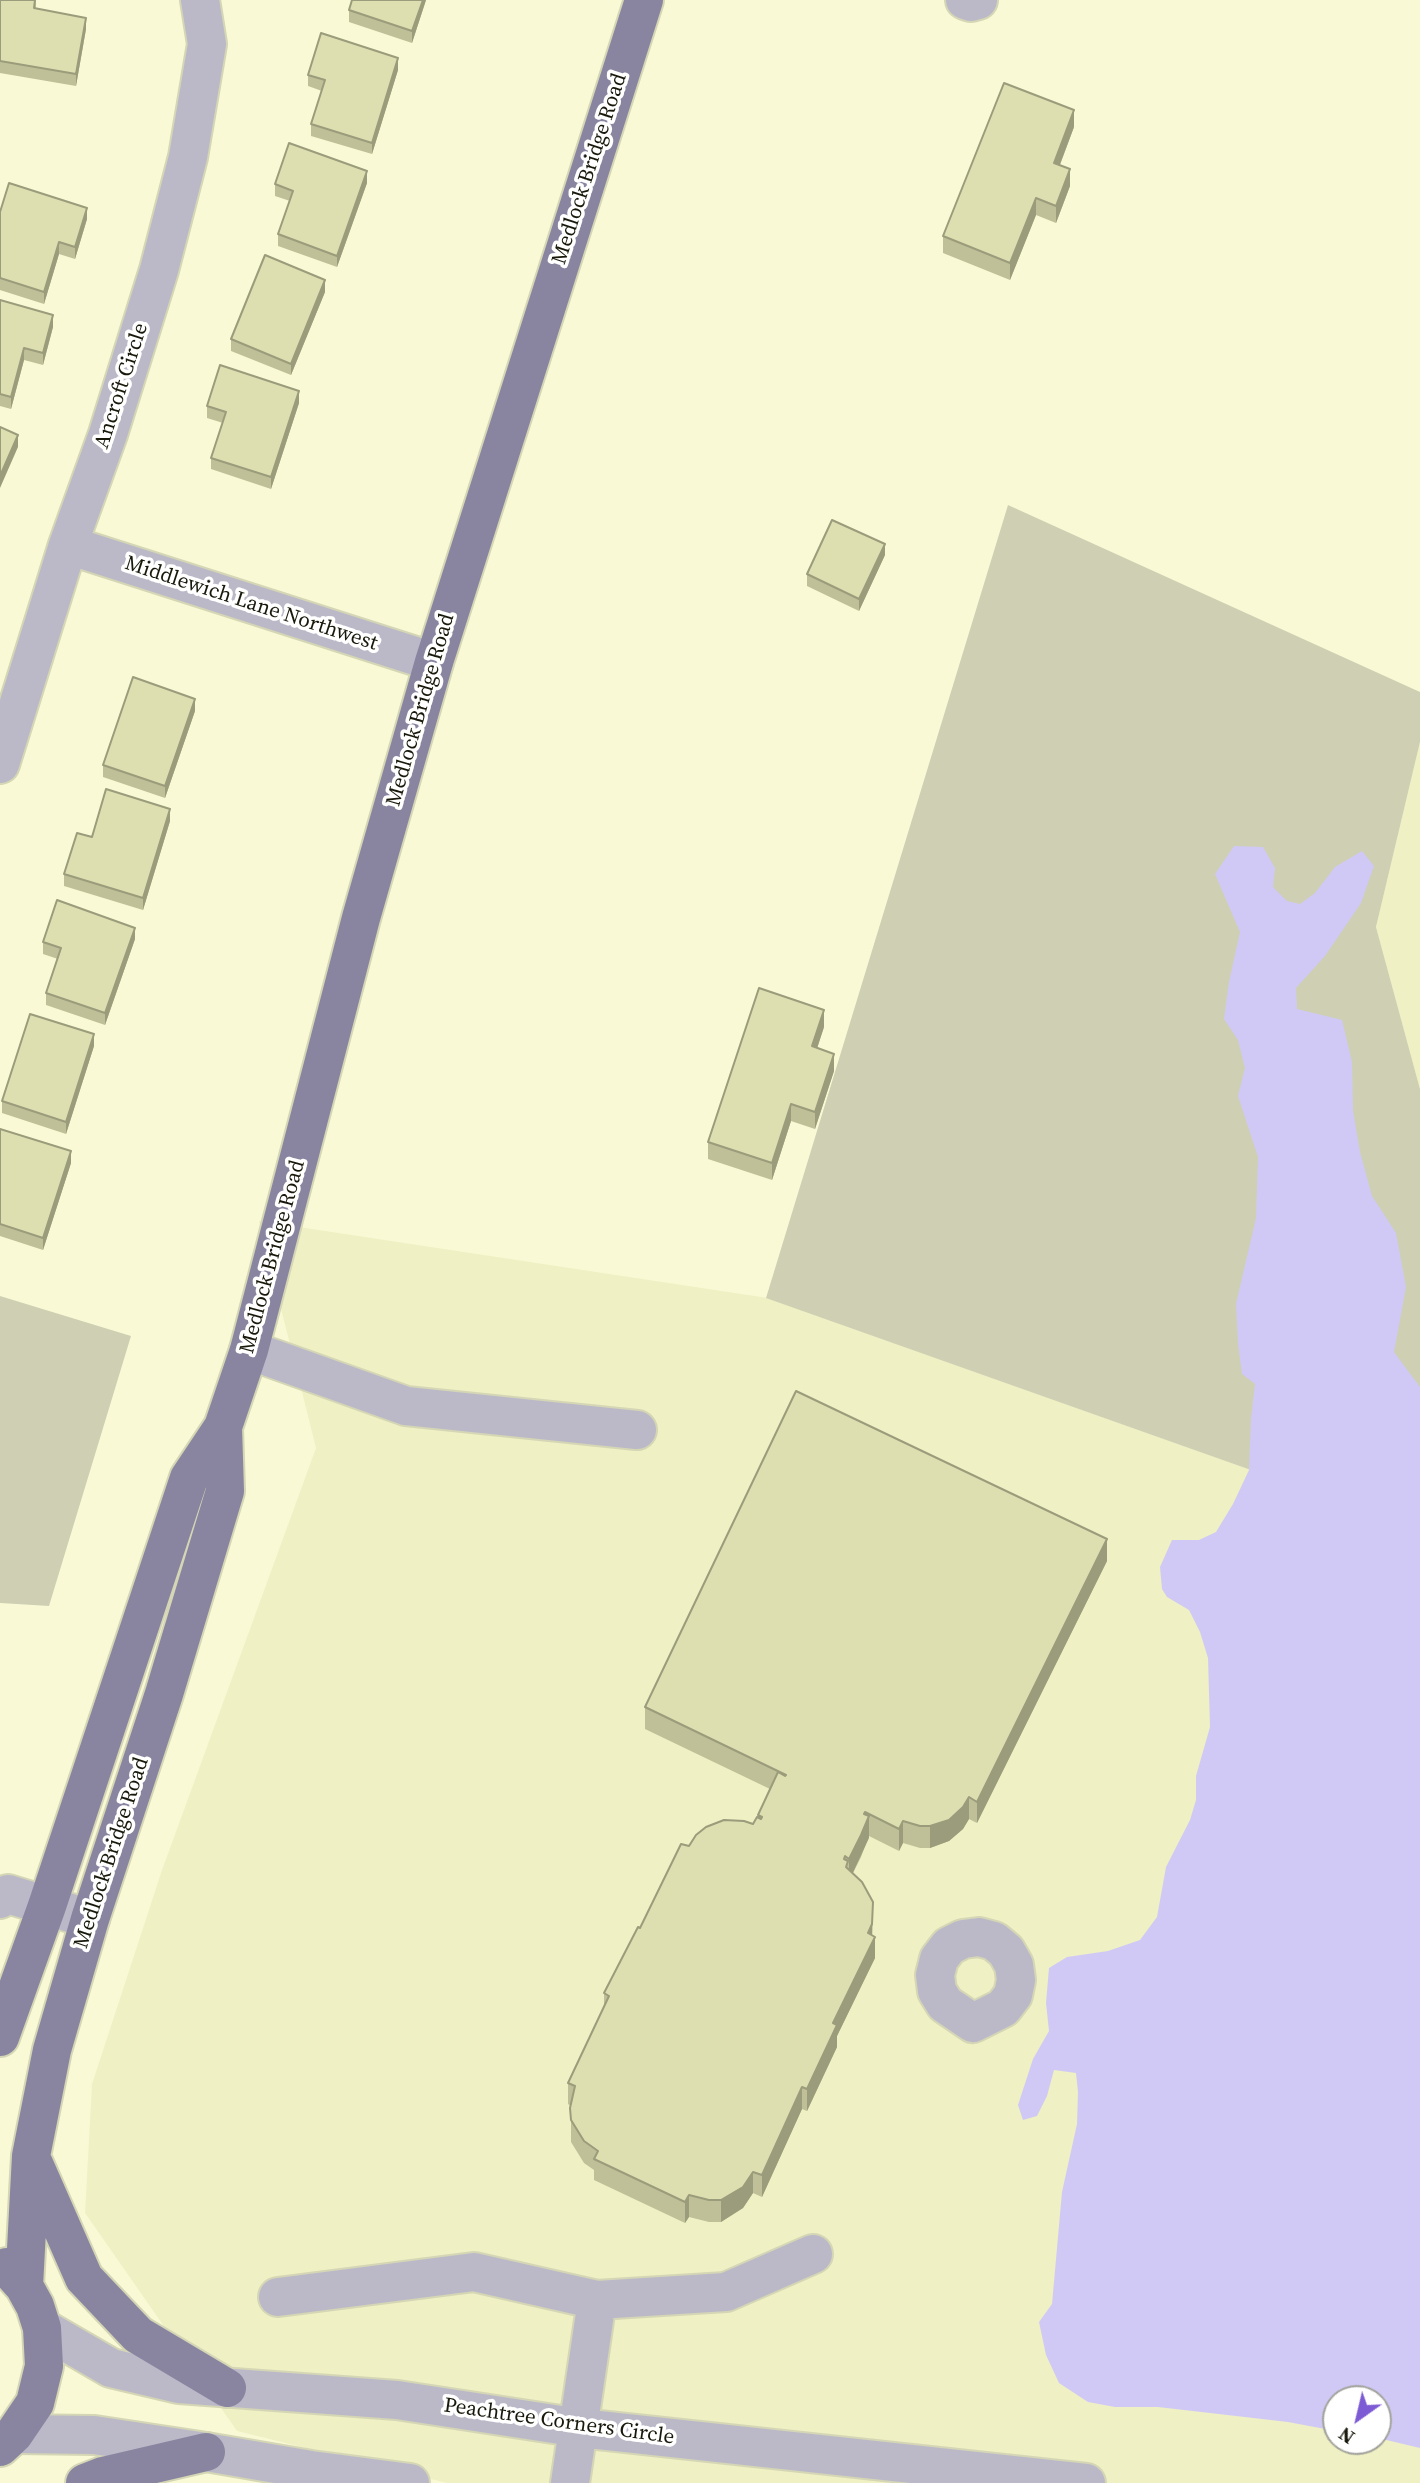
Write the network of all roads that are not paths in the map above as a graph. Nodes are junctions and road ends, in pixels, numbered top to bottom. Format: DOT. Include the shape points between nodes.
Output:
graph roads {
  1 [pos="200,0"];
  2 [pos="643,0"];
  3 [pos="965,0"];
  4 [pos="978,0"];
  5 [pos="68,545"];
  6 [pos="434,662"];
  7 [pos="0,764"];
  8 [pos="249,1350"];
  9 [pos="223,1427"];
  10 [pos="637,1430"];
  11 [pos="3,1889"];
  12 [pos="47,1906"];
  13 [pos="90,1919"];
  14 [pos="0,2037"];
  15 [pos="31,2156"];
  16 [pos="813,2253"];
  17 [pos="12,2274"];
  18 [pos="278,2297"];
  19 [pos="597,2300"];
  20 [pos="42,2328"];
  21 [pos="227,2388"];
  22 [pos="580,2428"];
  23 [pos="7,2440"];
  24 [pos="206,2452"];
  25 [pos="85,2483"];
  26 [pos="410,2483"];
  27 [pos="570,2483"];
  28 [pos="1086,2483"];
  1 -- 5 [label="street, Ancroft Circle" via="207,44 188,157 159,270"];
  2 -- 6 [label="main road, Medlock Bridge Road"];
  3 -- 4 [label="street"];
  5 -- 6 [label="street, Middlewich Lane Northwest"];
  5 -- 7 [label="street, Ancroft Circle"];
  6 -- 8 [label="main road, Medlock Bridge Road" via="361,918"];
  8 -- 9 [label="main road, Medlock Bridge Road"];
  8 -- 10 [label="street" via="406,1406"];
  9 -- 12 [label="main road, Medlock Bridge Road" via="189,1478"];
  9 -- 13 [label="main road, Medlock Bridge Road" via="225,1491"];
  11 -- 12 [label="street"];
  12 -- 13 [label="street"];
  12 -- 14 [label="main road, Medlock Bridge Road"];
  13 -- 15 [label="main road, Medlock Bridge Road" via="52,2050"];
  15 -- 17 [label="main road, Medlock Bridge Road"];
  15 -- 21 [label="main road" via="84,2278 138,2335"];
  16 -- 19 [label="street" via="726,2292"];
  17 -- 20 [label="main road, Medlock Bridge Road" via="35,2306"];
  18 -- 19 [label="street" via="474,2272"];
  19 -- 22 [label="street"];
  20 -- 21 [label="street, Peachtree Corners Circle" via="111,2368 179,2384"];
  20 -- 23 [label="main road, Medlock Bridge Road" via="44,2366 35,2403"];
  21 -- 22 [label="street, Peachtree Corners Circle" via="397,2400"];
  22 -- 27 [label="street"];
  22 -- 28 [label="street, Peachtree Corners Circle"];
  23 -- 24 [label="street" via="94,2435"];
  24 -- 25 [label="main road"];
  24 -- 26 [label="street"];
}
